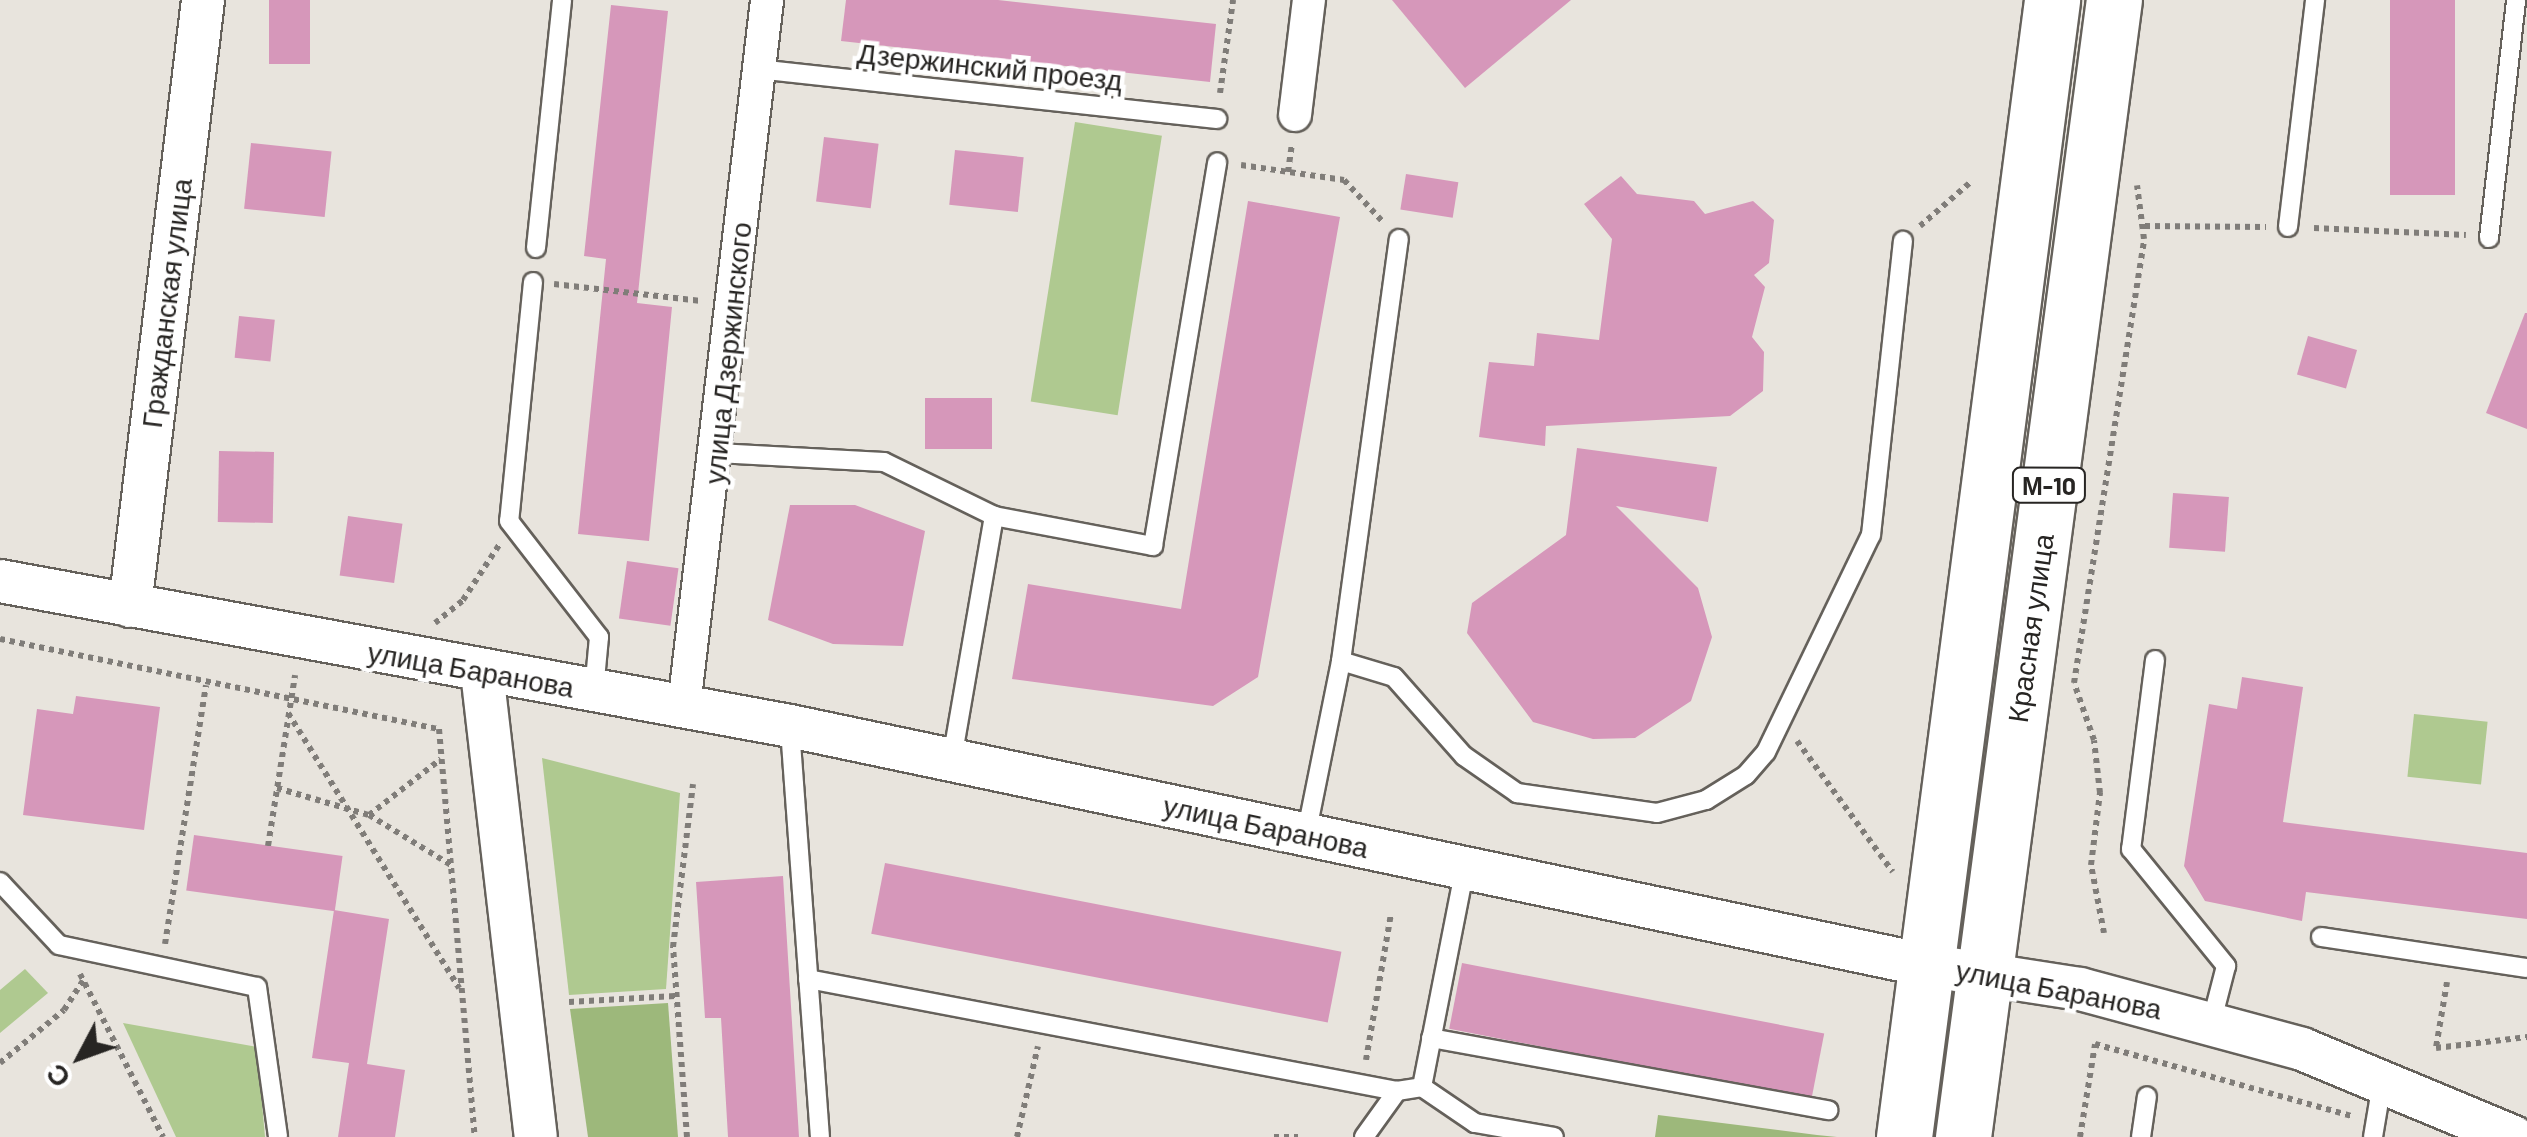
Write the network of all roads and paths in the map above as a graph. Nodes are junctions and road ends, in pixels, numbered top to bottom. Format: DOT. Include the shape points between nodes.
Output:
graph roads {
  1 [pos="203,0"];
  2 [pos="562,0"];
  3 [pos="767,0"];
  4 [pos="1233,0"];
  5 [pos="1309,0"];
  6 [pos="2052,0"];
  7 [pos="2114,0"];
  8 [pos="2315,0"];
  9 [pos="2516,0"];
  10 [pos="757,69"];
  11 [pos="1295,115"];
  12 [pos="1216,118"];
  13 [pos="1218,162"];
  14 [pos="2139,168"];
  15 [pos="1972,181"];
  16 [pos="2145,226"];
  17 [pos="2288,227"];
  18 [pos="2489,238"];
  19 [pos="1399,239"];
  20 [pos="1904,241"];
  21 [pos="536,248"];
  22 [pos="533,282"];
  23 [pos="732,304"];
  24 [pos="717,453"];
  25 [pos="994,516"];
  26 [pos="509,521"];
  27 [pos="0,581"];
  28 [pos="130,606"];
  29 [pos="430,627"];
  30 [pos="302,638"];
  31 [pos="0,639"];
  32 [pos="1341,660"];
  33 [pos="2155,660"];
  34 [pos="482,672"];
  35 [pos="206,684"];
  36 [pos="574,688"];
  37 [pos="290,701"];
  38 [pos="684,706"];
  39 [pos="288,713"];
  40 [pos="1781,719"];
  41 [pos="790,726"];
  42 [pos="489,740"];
  43 [pos="441,758"];
  44 [pos="952,760"];
  45 [pos="692,784"];
  46 [pos="276,788"];
  47 [pos="349,808"];
  48 [pos="369,814"];
  49 [pos="1306,835"];
  50 [pos="268,846"];
  51 [pos="451,865"];
  52 [pos="1465,868"];
  53 [pos="1896,878"];
  54 [pos="0,882"];
  55 [pos="1391,914"];
  56 [pos="2104,934"];
  57 [pos="2320,937"];
  58 [pos="66,946"];
  59 [pos="2451,956"];
  60 [pos="162,965"];
  61 [pos="1925,965"];
  62 [pos="2527,968"];
  63 [pos="1985,970"];
  64 [pos="84,980"];
  65 [pos="808,980"];
  66 [pos="462,992"];
  67 [pos="675,996"];
  68 [pos="569,1002"];
  69 [pos="1044,1020"];
  70 [pos="2212,1020"];
  71 [pos="2527,1036"];
  72 [pos="1430,1038"];
  73 [pos="0,1064"];
  74 [pos="2382,1079"];
  75 [pos="1362,1082"];
  76 [pos="1422,1087"];
  77 [pos="1397,1092"];
  78 [pos="2146,1096"];
  79 [pos="1829,1110"];
  80 [pos="1474,1130"];
  81 [pos="2374,1132"];
  82 [pos="164,1137"];
  83 [pos="278,1137"];
  84 [pos="475,1137"];
  85 [pos="536,1137"];
  86 [pos="686,1137"];
  87 [pos="820,1137"];
  88 [pos="1017,1137"];
  89 [pos="1274,1137"];
  90 [pos="1298,1137"];
  91 [pos="1364,1137"];
  92 [pos="1554,1137"];
  93 [pos="1904,1137"];
  94 [pos="1963,1137"];
  95 [pos="2080,1137"];
  96 [pos="2141,1137"];
  97 [pos="2512,1137"];
  1 -- 28 [label="street, Гражданская улица"];
  2 -- 21 [label="lane"];
  3 -- 10 [label="street, улица Дзержинского"];
  4 -- 12 [label="path"];
  5 -- 11 [label="street"];
  6 -- 61 [label="highway, М-10"];
  7 -- 63 [label="highway, Красная улица / М-10"];
  8 -- 17 [label="lane"];
  9 -- 18 [label="lane"];
  10 -- 12 [label="lane, Дзержинский проезд"];
  10 -- 23 [label="street, улица Дзержинского"];
  13 -- 19 [label="path" via="1344,180"];
  13 -- 25 [label="lane" via="1152,546"];
  14 -- 16 [label="path"];
  15 -- 20 [label="path"];
  16 -- 17 [label="path"];
  16 -- 56 [label="path" via="2074,683 2094,740 2100,793 2090,865"];
  17 -- 18 [label="path"];
  19 -- 32 [label="lane"];
  20 -- 40 [label="lane" via="1871,535"];
  22 -- 23 [label="path"];
  22 -- 26 [label="lane"];
  23 -- 24 [label="street, улица Дзержинского"];
  24 -- 25 [label="lane" via="884,462"];
  24 -- 38 [label="street, улица Дзержинского"];
  25 -- 44 [label="lane"];
  26 -- 29 [label="path" via="492,564"];
  26 -- 36 [label="lane" via="599,637"];
  27 -- 28 [label="street, улица Баранова"];
  28 -- 30 [label="street, улица Баранова"];
  30 -- 34 [label="street, улица Баранова"];
  30 -- 37 [label="path"];
  31 -- 35 [label="path"];
  32 -- 40 [label="lane" via="1394,677 1488,778 1604,810 1657,813 1706,800 1746,775"];
  32 -- 49 [label="lane"];
  33 -- 70 [label="lane" via="2131,849 2226,966"];
  34 -- 36 [label="street, улица Баранова"];
  34 -- 42 [label="street"];
  35 -- 37 [label="path"];
  35 -- 60 [label="path"];
  36 -- 38 [label="street, улица Баранова"];
  36 -- 42 [label="street" via="511,701"];
  37 -- 39 [label="path"];
  37 -- 43 [label="path" via="438,729"];
  38 -- 41 [label="street, улица Баранова"];
  39 -- 46 [label="path"];
  39 -- 47 [label="path"];
  40 -- 53 [label="path"];
  41 -- 44 [label="street, улица Баранова"];
  41 -- 65 [label="lane"];
  42 -- 85 [label="street"];
  43 -- 48 [label="path"];
  43 -- 51 [label="path"];
  44 -- 49 [label="street, улица Баранова"];
  45 -- 67 [label="path" via="676,884"];
  46 -- 47 [label="path"];
  46 -- 50 [label="path"];
  47 -- 48 [label="path"];
  47 -- 66 [label="path"];
  48 -- 51 [label="path"];
  49 -- 52 [label="street, улица Баранова"];
  51 -- 66 [label="path"];
  52 -- 61 [label="street, улица Баранова"];
  52 -- 72 [label="lane"];
  54 -- 58 [label="lane"];
  55 -- 75 [label="path"];
  57 -- 59 [label="lane"];
  58 -- 60 [label="lane"];
  58 -- 64 [label="path"];
  59 -- 62 [label="lane"];
  59 -- 71 [label="path" via="2436,1048"];
  60 -- 83 [label="lane" via="262,992"];
  61 -- 63 [label="street, улица Баранова"];
  61 -- 93 [label="highway, М-10"];
  63 -- 70 [label="street, улица Баранова"];
  63 -- 94 [label="highway, Красная улица / М-10"];
  64 -- 73 [label="path" via="64,1010"];
  64 -- 82 [label="path"];
  65 -- 69 [label="lane"];
  65 -- 87 [label="lane"];
  66 -- 84 [label="path"];
  67 -- 68 [label="path"];
  67 -- 86 [label="path"];
  69 -- 75 [label="lane"];
  69 -- 88 [label="path"];
  70 -- 74 [label="street, улица Баранова"];
  72 -- 76 [label="lane"];
  72 -- 79 [label="lane"];
  74 -- 81 [label="lane"];
  74 -- 97 [label="street, улица Баранова"];
  75 -- 77 [label="lane"];
  76 -- 77 [label="lane"];
  76 -- 80 [label="lane"];
  77 -- 91 [label="lane"];
  78 -- 96 [label="lane"];
  80 -- 92 [label="lane"];
  81 -- 95 [label="path" via="2298,1096 2095,1044"];
  89 -- 90 [label="path"];
}
